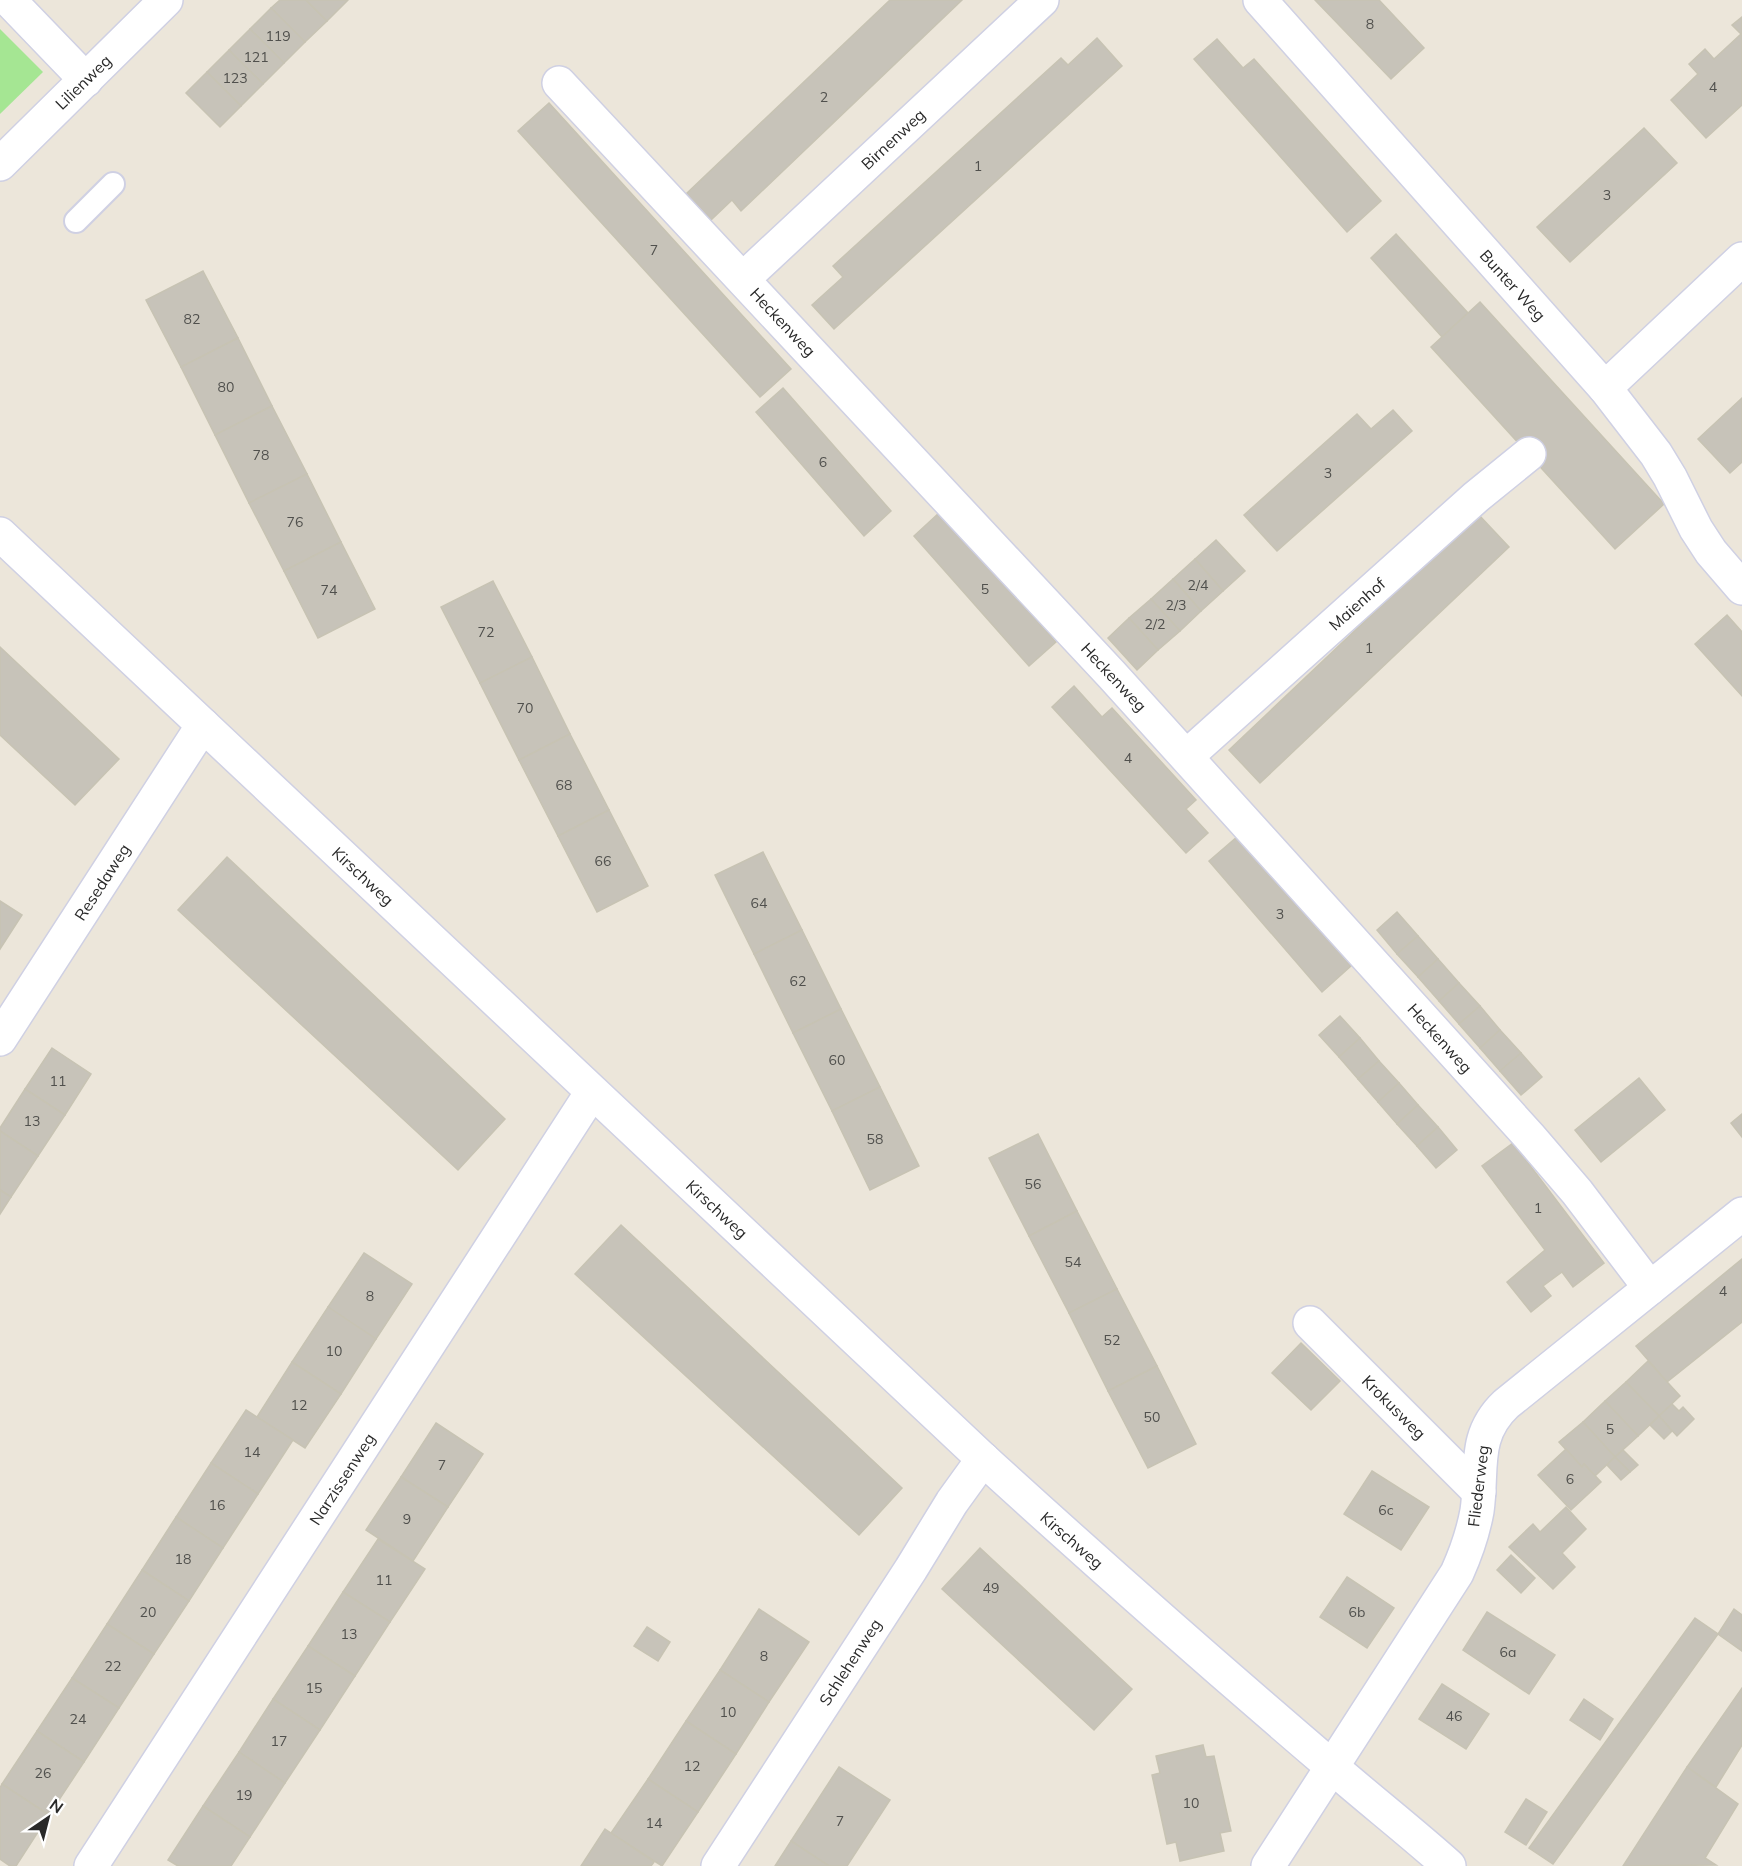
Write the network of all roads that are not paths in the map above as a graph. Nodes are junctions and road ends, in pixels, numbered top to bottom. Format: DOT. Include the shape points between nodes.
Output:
graph roads {
  1 [pos="9,0"];
  2 [pos="166,0"];
  3 [pos="1042,0"];
  4 [pos="1260,0"];
  5 [pos="86,80"];
  6 [pos="559,83"];
  7 [pos="0,164"];
  8 [pos="113,184"];
  9 [pos="76,221"];
  10 [pos="1742,259"];
  11 [pos="743,279"];
  12 [pos="1605,388"];
  13 [pos="1529,454"];
  14 [pos="0,534"];
  15 [pos="1742,588"];
  16 [pos="203,726"];
  17 [pos="1187,756"];
  18 [pos="0,1039"];
  19 [pos="592,1092"];
  20 [pos="1742,1214"];
  21 [pos="1650,1288"];
  22 [pos="1310,1323"];
  23 [pos="983,1459"];
  24 [pos="1479,1492"];
  25 [pos="1332,1767"];
  26 [pos="91,1866"];
  27 [pos="718,1866"];
  28 [pos="1268,1866"];
  29 [pos="1449,1866"];
  1 -- 5 [label="street"];
  2 -- 5 [label="street, Lilienweg"];
  3 -- 11 [label="street, Birnenweg"];
  4 -- 12 [label="street, Bunter Weg"];
  5 -- 7 [label="street, Lilienweg"];
  6 -- 11 [label="street, Heckenweg"];
  8 -- 9 [label="lane"];
  10 -- 12 [label="street"];
  11 -- 17 [label="street, Heckenweg"];
  12 -- 15 [label="street, Bunter Weg" via="1656,454 1711,552"];
  13 -- 17 [label="street, Maienhof"];
  14 -- 16 [label="street, Kirschweg"];
  16 -- 18 [label="street, Resedaweg"];
  16 -- 19 [label="street, Kirschweg"];
  17 -- 21 [label="street, Heckenweg" via="1529,1136"];
  19 -- 23 [label="street, Kirschweg"];
  19 -- 26 [label="street, Narzissenweg"];
  20 -- 21 [label="street, Fliederweg"];
  21 -- 24 [label="street, Fliederweg" via="1498,1412 1482,1443"];
  22 -- 24 [label="street, Krokusweg"];
  23 -- 25 [label="street, Kirschweg"];
  23 -- 27 [label="street, Schlehenweg"];
  24 -- 25 [label="street, Fliederweg" via="1471,1539 1457,1573"];
  25 -- 28 [label="street, Fliederweg"];
  25 -- 29 [label="street, Kirschweg"];
}
